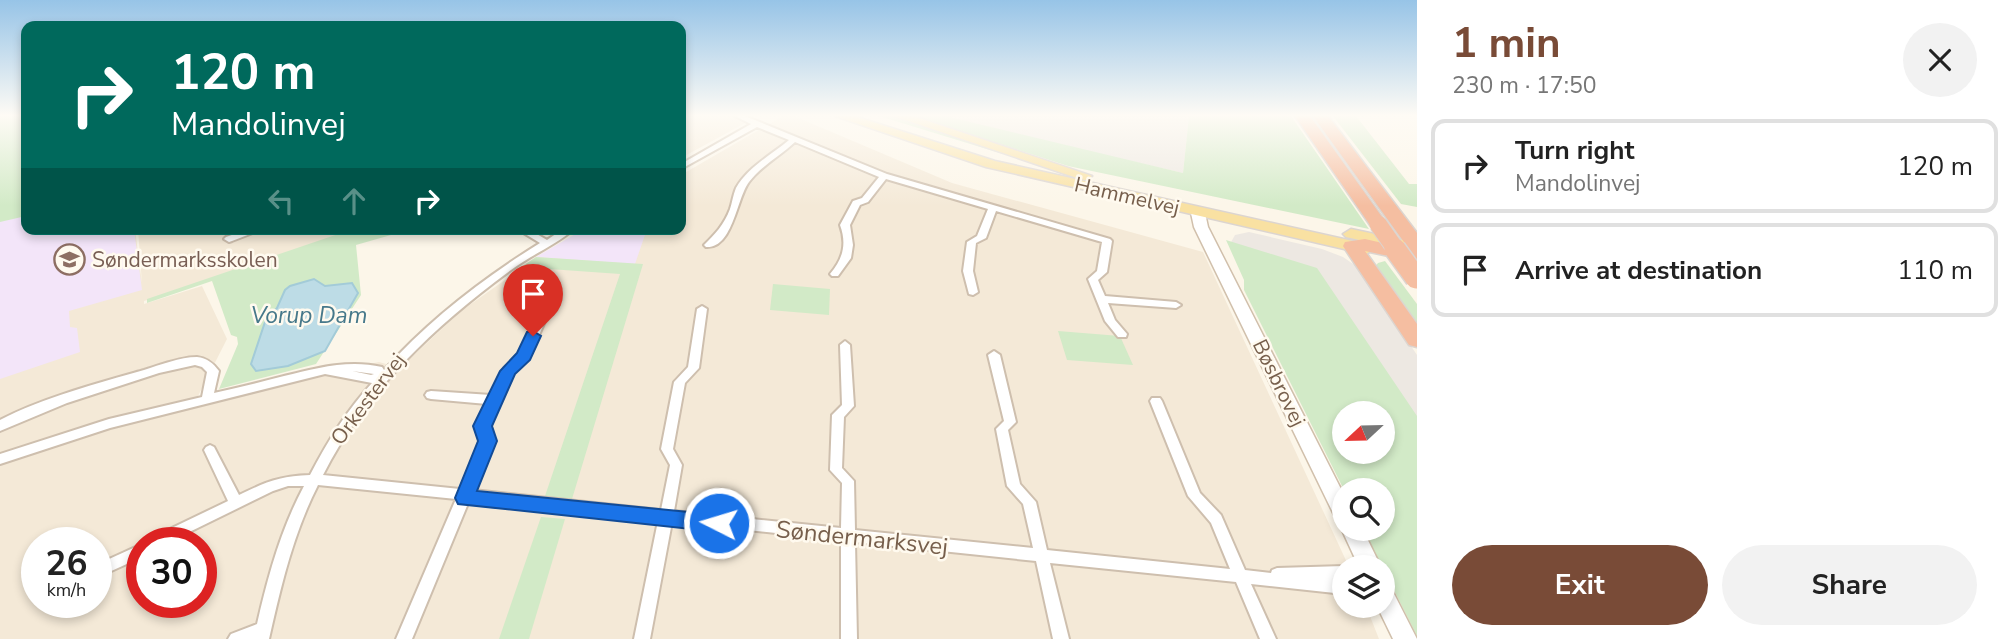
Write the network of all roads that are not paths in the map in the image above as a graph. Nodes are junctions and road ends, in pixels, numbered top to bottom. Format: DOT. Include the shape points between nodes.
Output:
graph roads {
  1 [pos="718,146"];
  2 [pos="787,146"];
  3 [pos="805,146"];
  4 [pos="930,146"];
  5 [pos="962,146"];
  6 [pos="993,146"];
  7 [pos="1318,146"];
  8 [pos="1342,146"];
  9 [pos="686,164"];
  10 [pos="884,176"];
  11 [pos="1105,182"];
  12 [pos="1183,199"];
  13 [pos="992,210"];
  14 [pos="1205,213"];
  15 [pos="241,235"];
  16 [pos="532,235"];
  17 [pos="560,235"];
  18 [pos="1367,236"];
  19 [pos="229,239"];
  20 [pos="546,243"];
  21 [pos="709,245"];
  22 [pos="1417,247"];
  23 [pos="1417,258"];
  24 [pos="835,274"];
  25 [pos="1417,278"];
  26 [pos="973,292"];
  27 [pos="551,296"];
  28 [pos="1100,299"];
  29 [pos="1177,305"];
  30 [pos="702,309"];
  31 [pos="1122,334"];
  32 [pos="1417,340"];
  33 [pos="845,345"];
  34 [pos="994,355"];
  35 [pos="381,376"];
  36 [pos="431,395"];
  37 [pos="207,399"];
  38 [pos="495,400"];
  39 [pos="1156,401"];
  40 [pos="0,426"];
  41 [pos="210,450"];
  42 [pos="0,459"];
  43 [pos="313,481"];
  44 [pos="1332,490"];
  45 [pos="465,498"];
  46 [pos="236,503"];
  47 [pos="667,518"];
  48 [pos="187,527"];
  49 [pos="849,536"];
  50 [pos="1042,556"];
  51 [pos="1332,573"];
  52 [pos="1243,577"];
  53 [pos="1332,586"];
  54 [pos="1394,618"];
  55 [pos="261,634"];
  56 [pos="236,639"];
  57 [pos="404,639"];
  58 [pos="642,639"];
  59 [pos="849,639"];
  60 [pos="1061,639"];
  61 [pos="1268,639"];
  62 [pos="1405,639"];
  1 -- 9 [label="street"];
  2 -- 21 [label="street" via="768,163 756,167 737,192 737,203 721,236"];
  3 -- 10 [label="street"];
  4 -- 14 [label="main road, Hammelvej"];
  5 -- 11 [label="main road, Hammelvej"];
  6 -- 11 [label="main road"];
  7 -- 18 [label="highway"];
  8 -- 22 [label="highway"];
  10 -- 13 [label="street"];
  10 -- 24 [label="street" via="865,201 856,203 845,225 850,236 845,265"];
  11 -- 12 [label="main road, Hammelvej"];
  12 -- 14 [label="main road"];
  12 -- 18 [label="main road, Hammelvej"];
  13 -- 26 [label="street" via="981,238 972,242 968,271"];
  13 -- 28 [label="street" via="1107,241 1102,272 1093,279"];
  14 -- 18 [label="main road"];
  14 -- 44 [label="street, Bøsbrovej" via="1215,251"];
  15 -- 19 [label="street"];
  16 -- 20 [label="street"];
  17 -- 20 [label="street, Orkestervej"];
  18 -- 22 [label="main road, Hammelvej"];
  18 -- 23 [label="highway" via="1365,245"];
  18 -- 25 [label="highway, bridge"];
  18 -- 32 [label="highway"];
  20 -- 35 [label="street, Orkestervej" via="448,310"];
  27 -- 38 [label="street" via="524,356 508,371"];
  28 -- 29 [label="street"];
  28 -- 31 [label="street"];
  30 -- 47 [label="street" via="693,368 680,382 667,449 676,465"];
  33 -- 49 [label="street" via="848,406 838,415 836,470 848,481"];
  34 -- 50 [label="street" via="1010,422 1002,429 1014,486 1030,502"];
  35 -- 37 [label="street" via="371,379 325,370"];
  35 -- 43 [label="street, Orkestervej"];
  36 -- 38 [label="street"];
  37 -- 40 [label="street" via="214,371 195,361 56,403"];
  37 -- 42 [label="street"];
  38 -- 45 [label="street" via="483,426 487,441"];
  39 -- 52 [label="street" via="1195,496 1216,519"];
  41 -- 46 [label="street"];
  43 -- 45 [label="street, Søndermarksvej"];
  43 -- 46 [label="street, Søndermarksvej" via="288,481"];
  43 -- 55 [label="street, Orkestervej" via="277,572"];
  45 -- 47 [label="street, Søndermarksvej"];
  45 -- 57 [label="street"];
  46 -- 48 [label="street, Søndermarksvej"];
  47 -- 49 [label="street, Søndermarksvej"];
  47 -- 58 [label="street"];
  49 -- 50 [label="street, Søndermarksvej"];
  49 -- 59 [label="street"];
  50 -- 52 [label="street, Søndermarksvej"];
  50 -- 60 [label="street"];
  51 -- 52 [label="street, Søndermarksvej"];
  52 -- 53 [label="street, Søndermarksvej"];
  52 -- 61 [label="street"];
  54 -- 62 [label="street"];
  55 -- 56 [label="street"];
}
